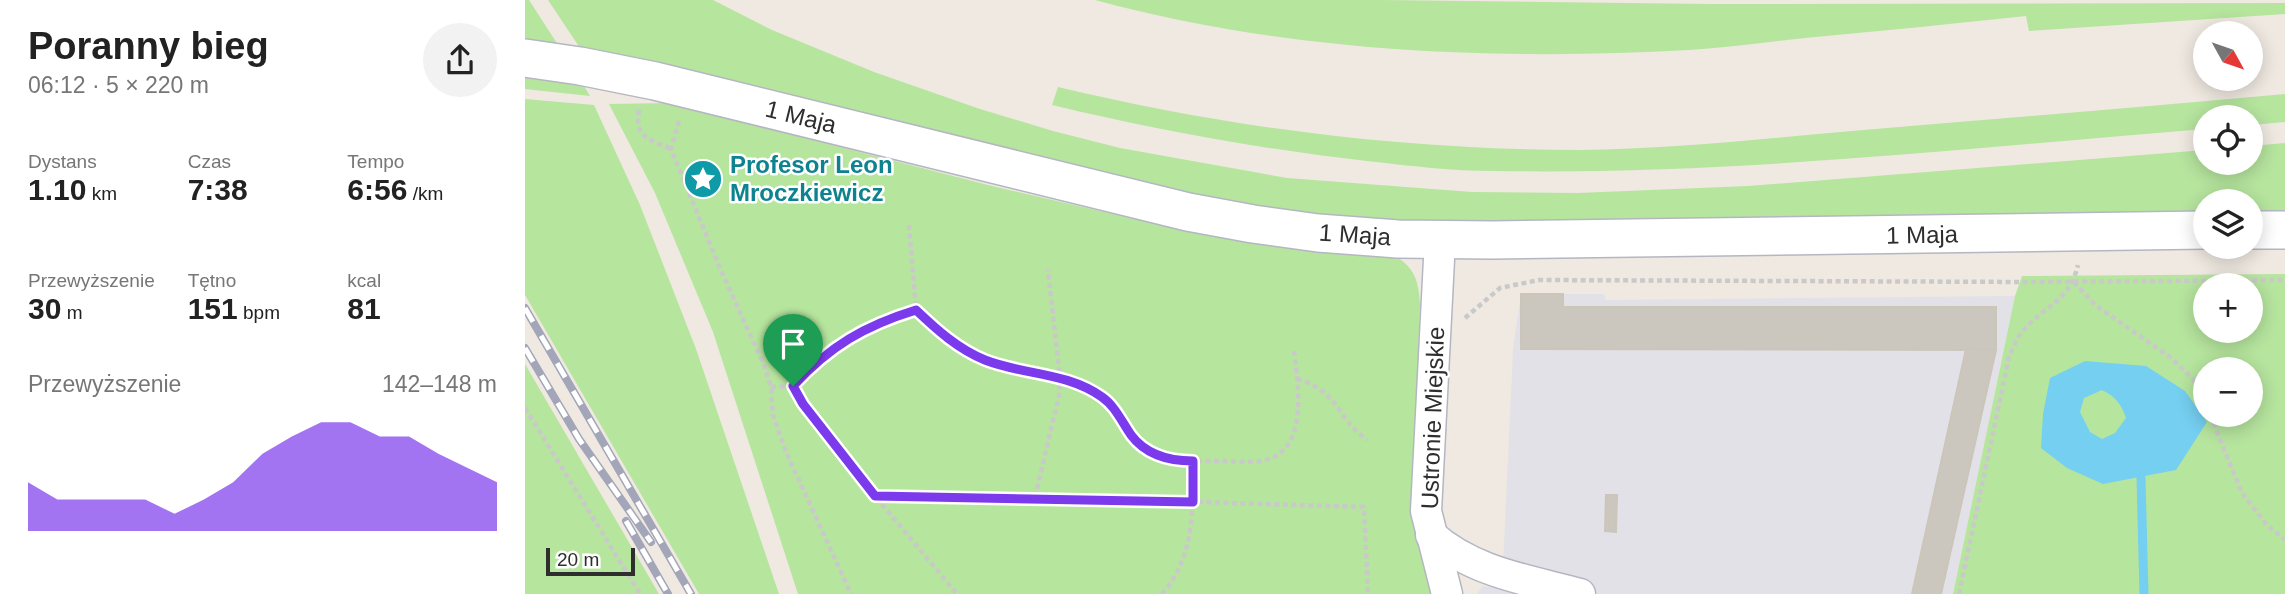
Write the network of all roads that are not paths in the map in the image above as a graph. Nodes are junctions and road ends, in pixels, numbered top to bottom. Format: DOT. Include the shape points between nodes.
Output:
graph roads {
  1 [pos="525,58"];
  2 [pos="2193,230"];
  3 [pos="2263,230"];
  4 [pos="2285,230"];
  5 [pos="1440,240"];
  6 [pos="1431,535"];
  7 [pos="1447,594"];
  8 [pos="1580,594"];
  1 -- 5 [label="street, 1 Maja" via="655,82 1188,212 1318,233"];
  2 -- 5 [label="street, 1 Maja"];
  3 -- 4 [label="street"];
  5 -- 6 [label="street, Ustronie Miejskie" via="1426,511"];
  6 -- 7 [label="street, Ustronie Miejskie"];
  6 -- 8 [label="street" via="1469,562"];
}
